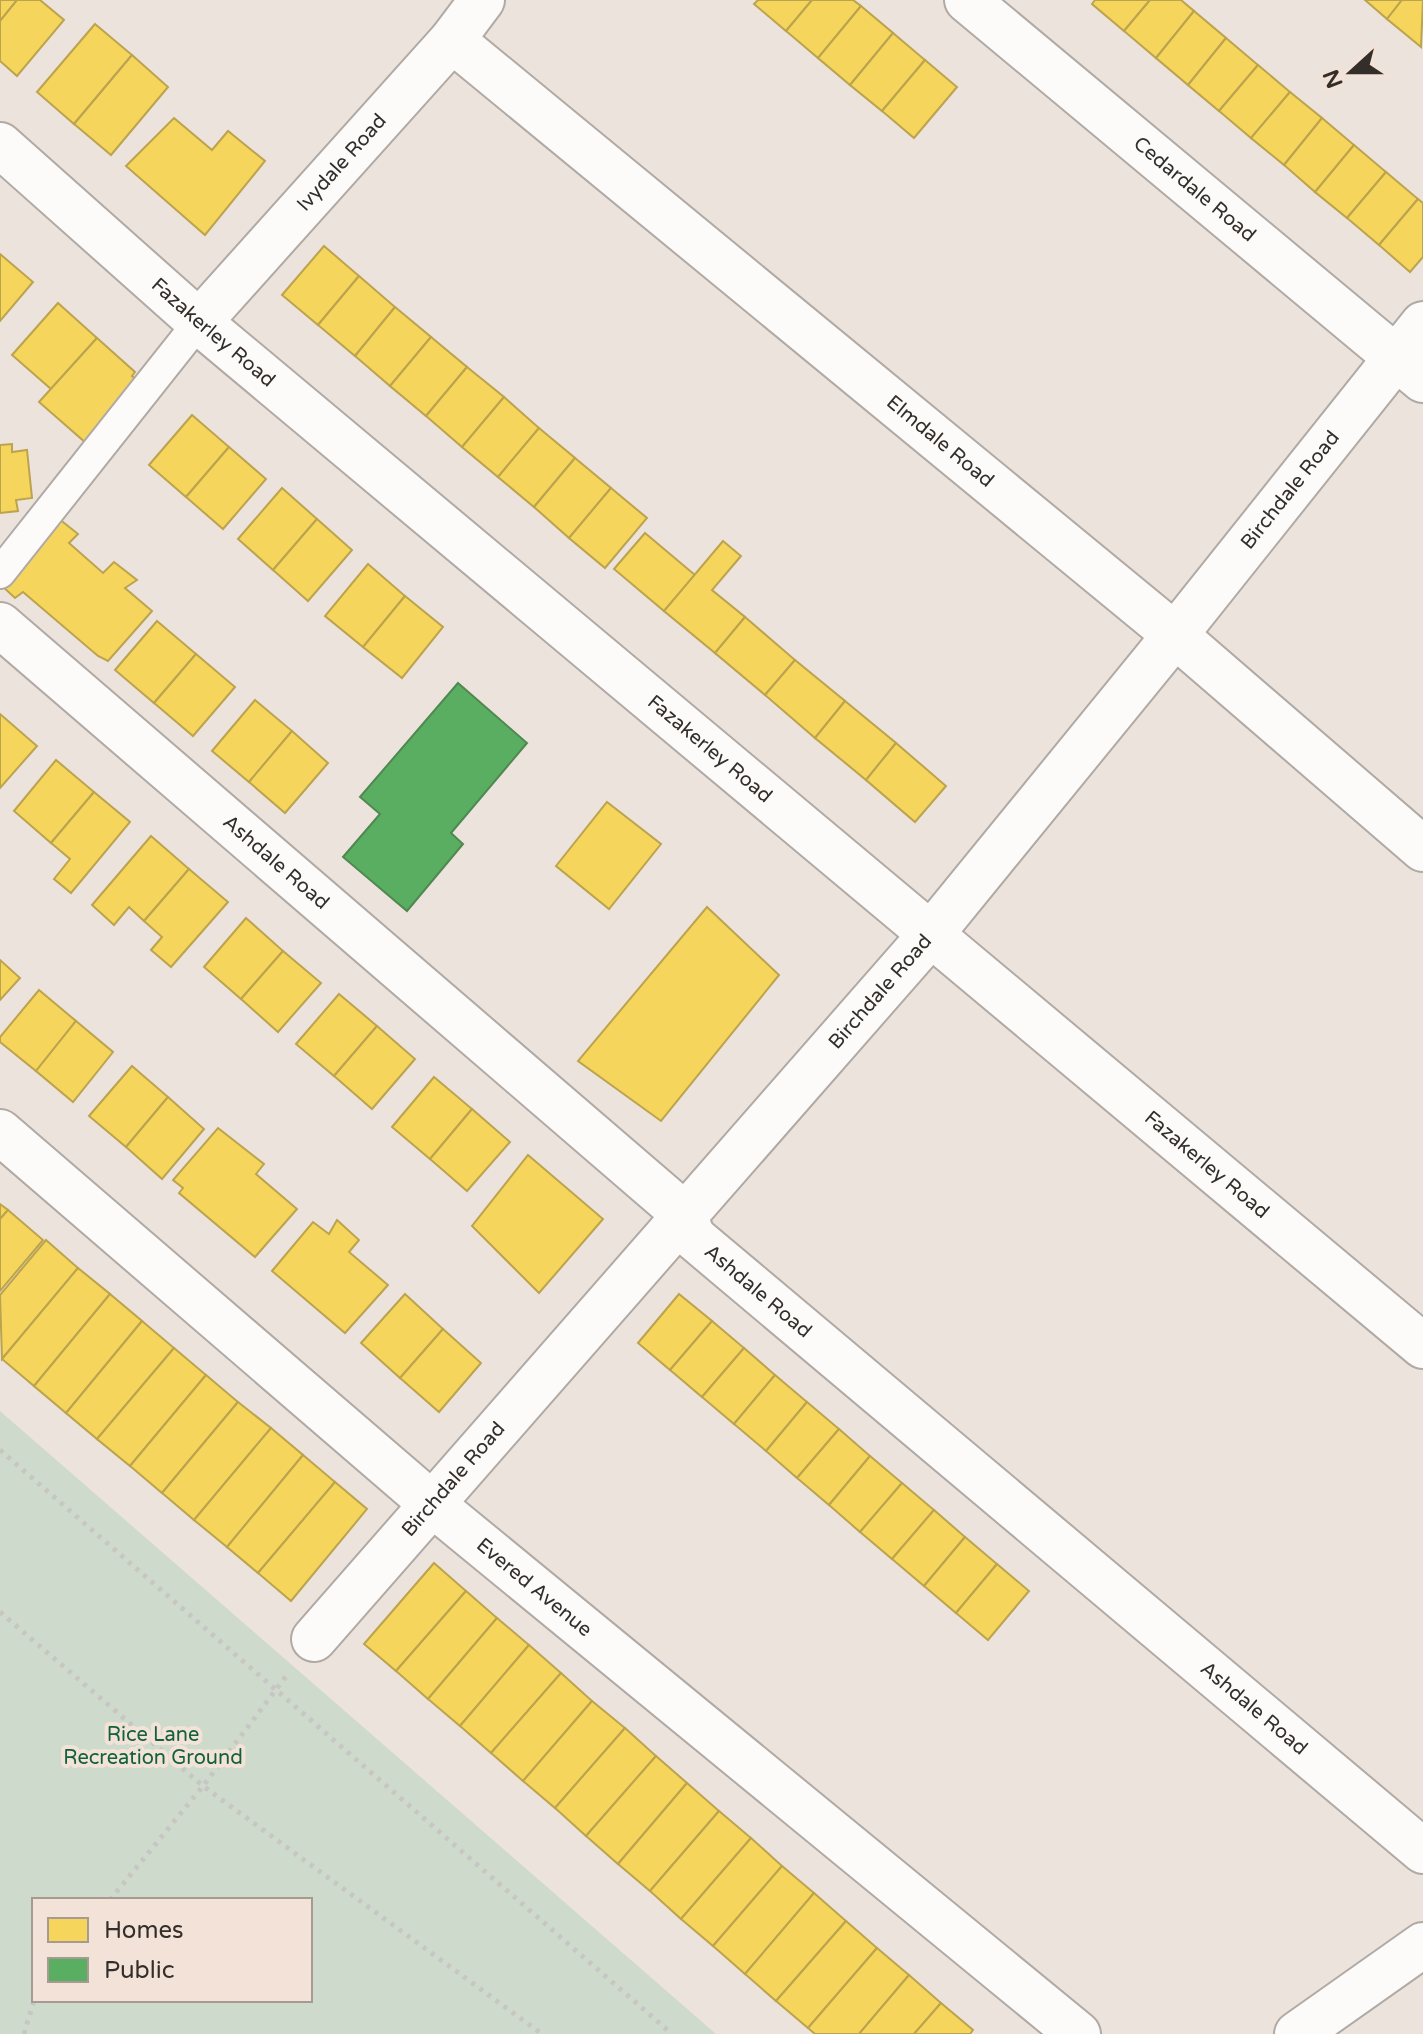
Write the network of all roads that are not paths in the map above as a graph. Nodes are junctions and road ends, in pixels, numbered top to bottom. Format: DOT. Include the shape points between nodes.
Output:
graph roads {
  1 [pos="482,0"];
  2 [pos="967,0"];
  3 [pos="452,40"];
  4 [pos="0,145"];
  5 [pos="199,322"];
  6 [pos="1414,354"];
  7 [pos="0,573"];
  8 [pos="0,625"];
  9 [pos="1175,635"];
  10 [pos="1423,849"];
  11 [pos="932,933"];
  12 [pos="0,1132"];
  13 [pos="684,1214"];
  14 [pos="1423,1346"];
  15 [pos="432,1504"];
  16 [pos="314,1639"];
  17 [pos="1423,1851"];
  18 [pos="1423,1945"];
  19 [pos="1078,2034"];
  20 [pos="1297,2034"];
  1 -- 3 [label="street, Ivydale Road"];
  2 -- 6 [label="street, Cedardale Road"];
  3 -- 5 [label="street, Ivydale Road"];
  3 -- 9 [label="street, Elmdale Road"];
  4 -- 5 [label="street, Fazakerley Road"];
  5 -- 7 [label="lane"];
  5 -- 11 [label="street, Fazakerley Road"];
  6 -- 9 [label="street, Birchdale Road"];
  8 -- 13 [label="street, Ashdale Road"];
  9 -- 10 [label="street, Elmdale Road"];
  9 -- 11 [label="street, Birchdale Road"];
  11 -- 13 [label="street, Birchdale Road"];
  11 -- 14 [label="street, Fazakerley Road"];
  12 -- 15 [label="street, Evered Avenue"];
  13 -- 15 [label="street, Birchdale Road"];
  13 -- 17 [label="street, Ashdale Road" via="693,1237"];
  15 -- 16 [label="street, Birchdale Road"];
  15 -- 19 [label="street, Evered Avenue"];
  18 -- 20 [label="street"];
}
